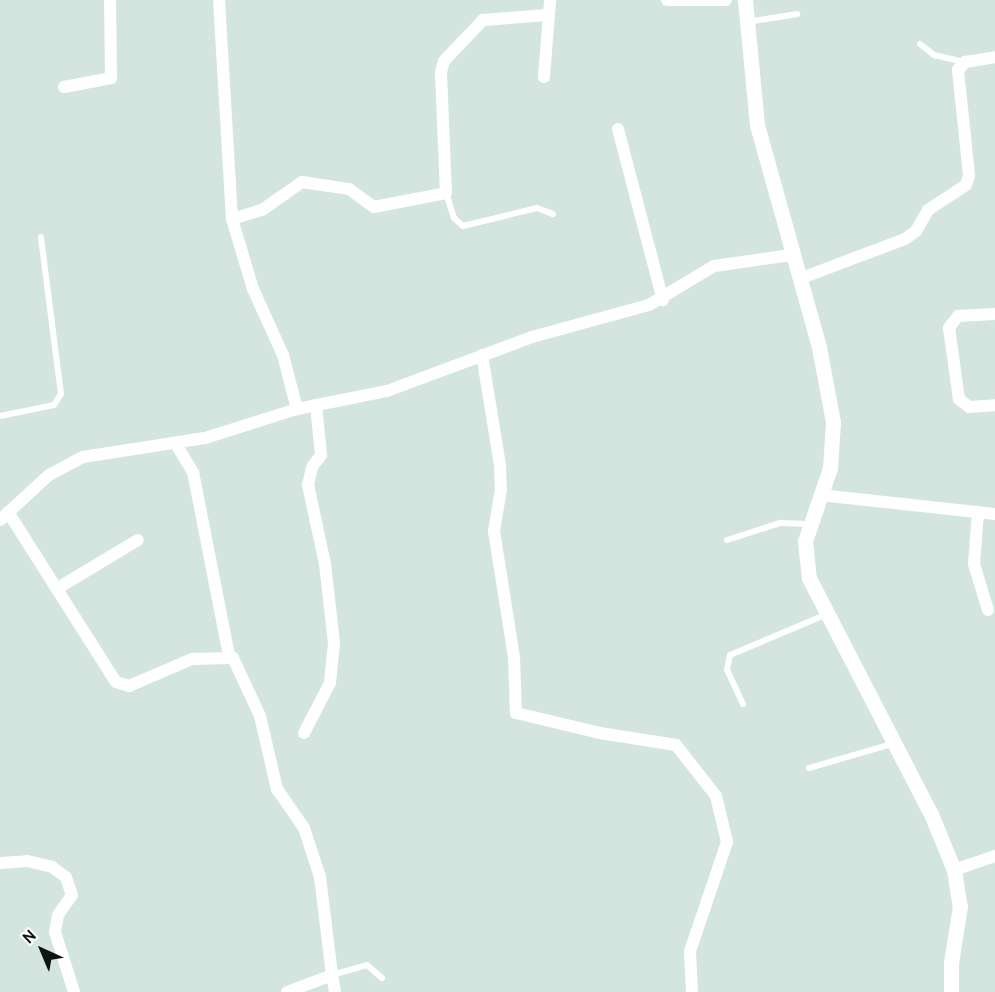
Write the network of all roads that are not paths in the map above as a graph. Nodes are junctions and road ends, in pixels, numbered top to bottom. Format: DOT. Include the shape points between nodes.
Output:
graph roads {
  1 [pos="110,0"];
  2 [pos="219,0"];
  3 [pos="550,0"];
  4 [pos="667,0"];
  5 [pos="726,0"];
  6 [pos="745,0"];
  7 [pos="797,14"];
  8 [pos="547,15"];
  9 [pos="746,22"];
  10 [pos="920,44"];
  11 [pos="995,57"];
  12 [pos="965,62"];
  13 [pos="544,76"];
  14 [pos="64,87"];
  15 [pos="618,129"];
  16 [pos="446,193"];
  17 [pos="554,214"];
  18 [pos="232,219"];
  19 [pos="41,237"];
  20 [pos="790,255"];
  21 [pos="799,279"];
  22 [pos="663,300"];
  23 [pos="995,314"];
  24 [pos="482,355"];
  25 [pos="316,405"];
  26 [pos="995,405"];
  27 [pos="297,409"];
  28 [pos="0,416"];
  29 [pos="176,444"];
  30 [pos="820,495"];
  31 [pos="978,512"];
  32 [pos="995,514"];
  33 [pos="4,516"];
  34 [pos="808,524"];
  35 [pos="138,540"];
  36 [pos="727,540"];
  37 [pos="58,588"];
  38 [pos="988,610"];
  39 [pos="825,615"];
  40 [pos="229,655"];
  41 [pos="743,704"];
  42 [pos="304,733"];
  43 [pos="892,744"];
  44 [pos="809,768"];
  45 [pos="995,856"];
  46 [pos="0,862"];
  47 [pos="954,870"];
  48 [pos="332,975"];
  49 [pos="382,978"];
  50 [pos="74,992"];
  51 [pos="287,992"];
  52 [pos="335,992"];
  53 [pos="692,992"];
  54 [pos="951,992"];
  1 -- 14 [label="street" via="111,78"];
  2 -- 18 [label="street"];
  3 -- 8 [label="street"];
  4 -- 5 [label="street"];
  6 -- 9 [label="street"];
  7 -- 9 [label="lane"];
  8 -- 13 [label="street"];
  8 -- 16 [label="street" via="483,20 444,61 441,72"];
  9 -- 20 [label="street" via="757,125"];
  10 -- 12 [label="lane" via="934,55"];
  11 -- 12 [label="street"];
  12 -- 21 [label="street" via="957,74 969,174 966,185 928,210 916,231 905,239"];
  15 -- 22 [label="street"];
  16 -- 17 [label="lane" via="454,218 463,226 537,208"];
  16 -- 18 [label="street" via="374,207 350,189 302,182 262,210"];
  18 -- 27 [label="street" via="253,289 283,355"];
  19 -- 28 [label="lane" via="61,394 54,405"];
  20 -- 21 [label="street"];
  20 -- 22 [label="street" via="714,266"];
  21 -- 30 [label="street" via="819,347 833,422 831,460"];
  22 -- 24 [label="street"];
  23 -- 26 [label="street" via="958,316 949,328 958,399 969,407"];
  24 -- 25 [label="street" via="387,391"];
  24 -- 53 [label="street" via="500,465 501,489 494,531 514,657 516,713 676,746 716,796 727,842 690,951"];
  25 -- 27 [label="street"];
  25 -- 42 [label="street" via="321,455 312,466 308,485 325,564 334,643 330,683"];
  27 -- 29 [label="street"];
  29 -- 33 [label="street" via="149,444 83,456 49,475"];
  29 -- 40 [label="street" via="193,472"];
  30 -- 31 [label="street"];
  30 -- 34 [label="street"];
  31 -- 32 [label="street"];
  31 -- 38 [label="street" via="974,564"];
  33 -- 37 [label="street"];
  34 -- 36 [label="lane" via="762,527"];
  34 -- 39 [label="street" via="805,541 809,578"];
  35 -- 37 [label="street"];
  37 -- 40 [label="street" via="111,676 124,685 137,684 192,659"];
  39 -- 41 [label="lane" via="730,655 727,670"];
  39 -- 43 [label="street"];
  40 -- 48 [label="street" via="257,708 276,789 304,828 320,877"];
  43 -- 44 [label="lane"];
  43 -- 47 [label="street" via="931,814"];
  45 -- 47 [label="street"];
  46 -- 50 [label="street" via="27,861 52,867 66,877 72,895 58,915 55,932"];
  47 -- 54 [label="street" via="960,906 951,963"];
  48 -- 49 [label="lane" via="367,965 376,968"];
  48 -- 51 [label="street"];
  48 -- 52 [label="street"];
}
